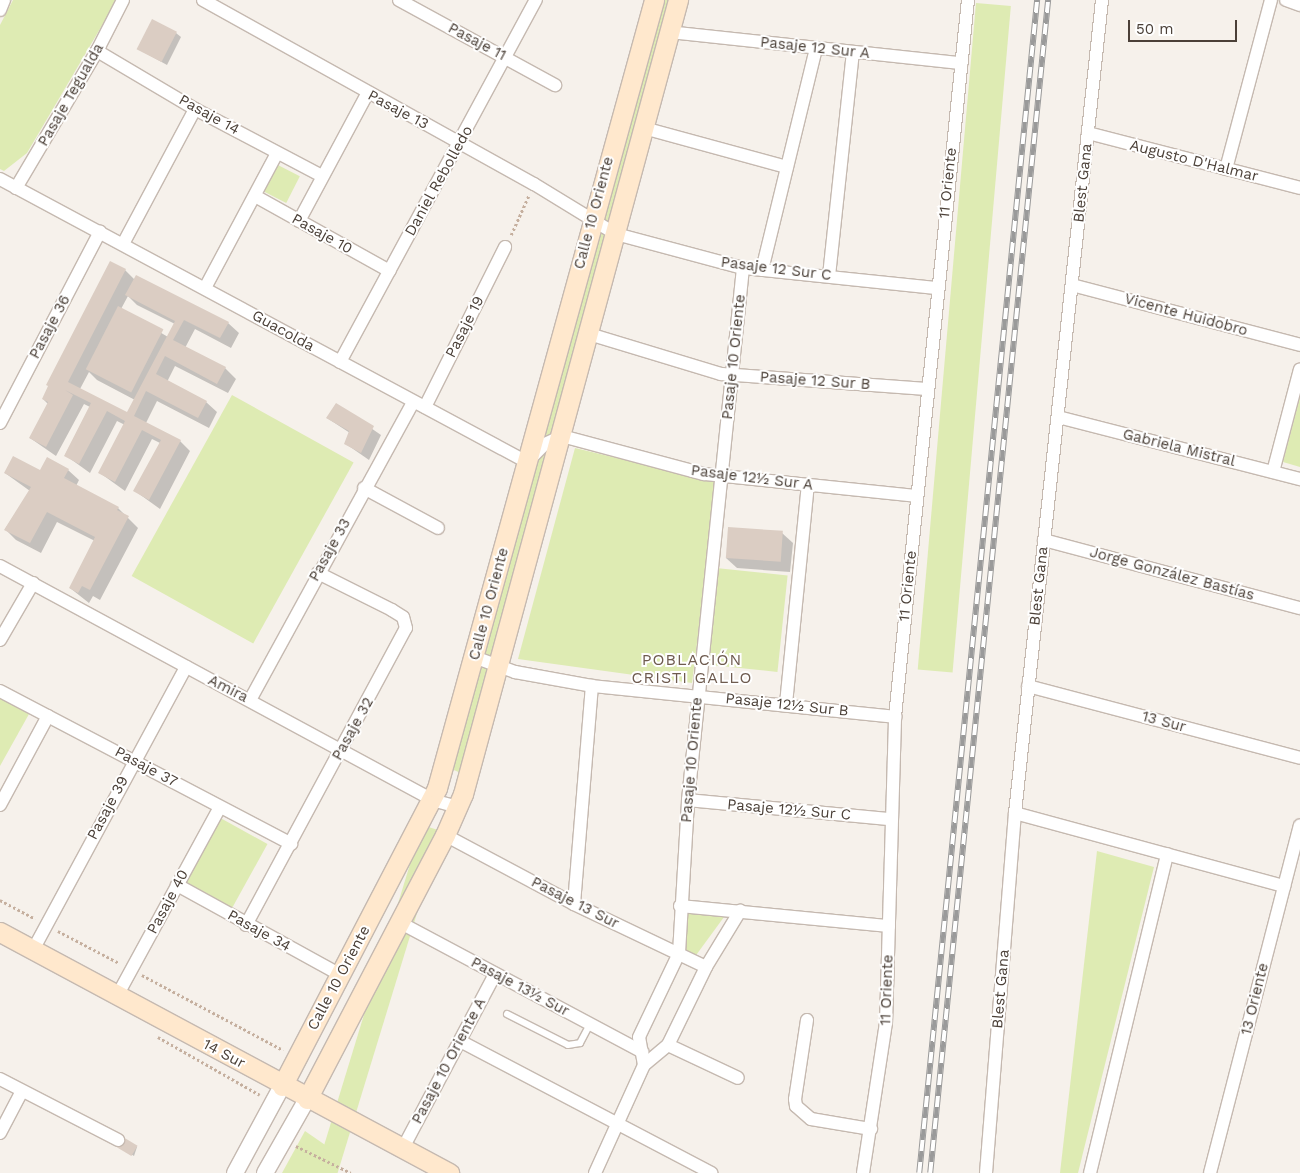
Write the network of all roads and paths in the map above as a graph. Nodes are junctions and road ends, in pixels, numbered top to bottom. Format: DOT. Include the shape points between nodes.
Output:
graph roads {
  1 [pos="4,0"];
  2 [pos="122,0"];
  3 [pos="202,0"];
  4 [pos="398,0"];
  5 [pos="536,0"];
  6 [pos="654,0"];
  7 [pos="678,0"];
  8 [pos="968,0"];
  9 [pos="1102,0"];
  10 [pos="1271,0"];
  11 [pos="1286,0"];
  12 [pos="1300,5"];
  13 [pos="0,10"];
  14 [pos="669,32"];
  15 [pos="816,48"];
  16 [pos="97,51"];
  17 [pos="853,52"];
  18 [pos="506,58"];
  19 [pos="961,63"];
  20 [pos="556,85"];
  21 [pos="367,94"];
  22 [pos="195,109"];
  23 [pos="644,128"];
  24 [pos="1088,133"];
  25 [pos="460,142"];
  26 [pos="277,153"];
  27 [pos="787,167"];
  28 [pos="1226,169"];
  29 [pos="322,176"];
  30 [pos="0,179"];
  31 [pos="534,184"];
  32 [pos="16,188"];
  33 [pos="1300,188"];
  34 [pos="255,196"];
  35 [pos="592,219"];
  36 [pos="299,221"];
  37 [pos="100,232"];
  38 [pos="616,234"];
  39 [pos="123,244"];
  40 [pos="506,247"];
  41 [pos="743,268"];
  42 [pos="762,270"];
  43 [pos="390,271"];
  44 [pos="829,276"];
  45 [pos="1072,285"];
  46 [pos="205,288"];
  47 [pos="937,288"];
  48 [pos="589,334"];
  49 [pos="1300,344"];
  50 [pos="340,362"];
  51 [pos="1300,369"];
  52 [pos="733,375"];
  53 [pos="927,389"];
  54 [pos="419,404"];
  55 [pos="1058,417"];
  56 [pos="0,423"];
  57 [pos="562,436"];
  58 [pos="527,462"];
  59 [pos="1273,472"];
  60 [pos="722,476"];
  61 [pos="1300,479"];
  62 [pos="808,485"];
  63 [pos="364,488"];
  64 [pos="917,496"];
  65 [pos="438,528"];
  66 [pos="1044,540"];
  67 [pos="0,566"];
  68 [pos="318,573"];
  69 [pos="32,583"];
  70 [pos="1300,608"];
  71 [pos="0,640"];
  72 [pos="474,657"];
  73 [pos="499,665"];
  74 [pos="186,667"];
  75 [pos="592,686"];
  76 [pos="1028,686"];
  77 [pos="0,691"];
  78 [pos="698,696"];
  79 [pos="250,700"];
  80 [pos="786,704"];
  81 [pos="48,716"];
  82 [pos="895,717"];
  83 [pos="342,750"];
  84 [pos="1300,758"];
  85 [pos="134,759"];
  86 [pos="3,790"];
  87 [pos="432,800"];
  88 [pos="688,800"];
  89 [pos="0,805"];
  90 [pos="220,807"];
  91 [pos="458,807"];
  92 [pos="1015,813"];
  93 [pos="890,820"];
  94 [pos="1300,825"];
  95 [pos="445,835"];
  96 [pos="291,844"];
  97 [pos="1167,854"];
  98 [pos="177,885"];
  99 [pos="1284,886"];
  100 [pos="574,904"];
  101 [pos="680,906"];
  102 [pos="740,912"];
  103 [pos="399,922"];
  104 [pos="246,924"];
  105 [pos="889,926"];
  106 [pos="0,932"];
  107 [pos="32,950"];
  108 [pos="679,953"];
  109 [pos="706,967"];
  110 [pos="495,974"];
  111 [pos="341,975"];
  112 [pos="118,996"];
  113 [pos="507,1014"];
  114 [pos="807,1020"];
  115 [pos="590,1024"];
  116 [pos="460,1041"];
  117 [pos="668,1045"];
  118 [pos="643,1058"];
  119 [pos="0,1078"];
  120 [pos="738,1078"];
  121 [pos="282,1086"];
  122 [pos="22,1091"];
  123 [pos="306,1099"];
  124 [pos="618,1126"];
  125 [pos="871,1130"];
  126 [pos="0,1133"];
  127 [pos="118,1140"];
  128 [pos="283,1140"];
  129 [pos="403,1148"];
  130 [pos="442,1171"];
  131 [pos="235,1173"];
  132 [pos="265,1173"];
  133 [pos="351,1173"];
  134 [pos="595,1173"];
  135 [pos="711,1173"];
  136 [pos="863,1173"];
  137 [pos="986,1173"];
  138 [pos="1090,1173"];
  139 [pos="1210,1173"];
  1 -- 13 [label="street"];
  2 -- 16 [label="street, Pasaje Tegualda"];
  3 -- 21 [label="street, Pasaje 13"];
  4 -- 18 [label="street, Pasaje 11"];
  5 -- 18 [label="street, Daniel Rebolledo"];
  6 -- 35 [label="main road, Calle 10 Oriente"];
  7 -- 14 [label="main road, Calle 10 Oriente"];
  8 -- 19 [label="street, 11 Oriente"];
  9 -- 24 [label="street, Blest Gana"];
  10 -- 28 [label="street"];
  11 -- 12 [label="street"];
  14 -- 15 [label="street, Pasaje 12 Sur A"];
  14 -- 23 [label="main road, Calle 10 Oriente"];
  15 -- 17 [label="street, Pasaje 12 Sur A"];
  15 -- 27 [label="street"];
  16 -- 22 [label="street, Pasaje 14"];
  16 -- 32 [label="street, Pasaje Tegualda"];
  17 -- 19 [label="street, Pasaje 12 Sur A"];
  17 -- 44 [label="street"];
  18 -- 20 [label="street, Pasaje 11"];
  18 -- 25 [label="street, Daniel Rebolledo"];
  19 -- 47 [label="street, 11 Oriente"];
  21 -- 25 [label="street, Pasaje 13"];
  21 -- 29 [label="street"];
  22 -- 26 [label="street, Pasaje 14"];
  22 -- 39 [label="street"];
  23 -- 27 [label="street"];
  23 -- 38 [label="main road, Calle 10 Oriente"];
  24 -- 28 [label="street, Augusto D'Halmar"];
  24 -- 45 [label="street, Blest Gana"];
  25 -- 31 [label="street, Pasaje 13"];
  25 -- 43 [label="street, Daniel Rebolledo"];
  26 -- 29 [label="street, Pasaje 14"];
  26 -- 34 [label="street"];
  27 -- 42 [label="street"];
  28 -- 33 [label="street, Augusto D'Halmar"];
  29 -- 36 [label="street"];
  30 -- 32 [label="street, Guacolda"];
  31 -- 35 [label="street, Pasaje 13"];
  31 -- 40 [label="path"];
  32 -- 37 [label="street, Guacolda"];
  34 -- 36 [label="street, Pasaje 10"];
  34 -- 46 [label="street"];
  35 -- 38 [label="street, Pasaje 12 Sur C"];
  35 -- 58 [label="main road, Calle 10 Oriente"];
  36 -- 43 [label="street, Pasaje 10"];
  37 -- 39 [label="street, Guacolda"];
  37 -- 56 [label="street, Pasaje 36"];
  38 -- 41 [label="street, Pasaje 12 Sur C"];
  38 -- 48 [label="main road, Calle 10 Oriente"];
  39 -- 46 [label="street, Guacolda"];
  40 -- 54 [label="street, Pasaje 19"];
  41 -- 42 [label="street, Pasaje 12 Sur C"];
  41 -- 52 [label="street, Pasaje 10 Oriente"];
  42 -- 44 [label="street, Pasaje 12 Sur C"];
  43 -- 50 [label="street, Daniel Rebolledo"];
  44 -- 47 [label="street, Pasaje 12 Sur C"];
  45 -- 49 [label="street, Vicente Huidobro"];
  45 -- 55 [label="street, Blest Gana"];
  46 -- 50 [label="street, Guacolda"];
  47 -- 53 [label="street, 11 Oriente"];
  48 -- 52 [label="street, Pasaje 12 Sur B" via="710,372"];
  48 -- 57 [label="main road, Calle 10 Oriente"];
  50 -- 54 [label="street, Guacolda"];
  51 -- 59 [label="street"];
  52 -- 53 [label="street, Pasaje 12 Sur B"];
  52 -- 60 [label="street, Pasaje 10 Oriente"];
  53 -- 64 [label="street, 11 Oriente"];
  54 -- 58 [label="street, Guacolda"];
  54 -- 63 [label="street, Pasaje 33"];
  55 -- 59 [label="street, Gabriela Mistral"];
  55 -- 66 [label="street, Blest Gana"];
  57 -- 58 [label="street" via="545,444"];
  57 -- 60 [label="street, Pasaje 12½ Sur A"];
  57 -- 73 [label="main road, Calle 10 Oriente"];
  58 -- 72 [label="main road, Calle 10 Oriente"];
  59 -- 61 [label="street, Gabriela Mistral"];
  60 -- 62 [label="street, Pasaje 12½ Sur A"];
  60 -- 78 [label="street, Pasaje 10 Oriente"];
  62 -- 64 [label="street, Pasaje 12½ Sur A"];
  62 -- 80 [label="street"];
  63 -- 65 [label="street"];
  63 -- 68 [label="street, Pasaje 33"];
  64 -- 82 [label="street, 11 Oriente"];
  66 -- 70 [label="street, Jorge González Bastías"];
  66 -- 76 [label="street, Blest Gana"];
  67 -- 69 [label="street, Amira"];
  68 -- 79 [label="street, Pasaje 33"];
  68 -- 83 [label="street, Pasaje 32" via="382,603 406,622 399,645"];
  69 -- 71 [label="street"];
  69 -- 74 [label="street, Amira"];
  72 -- 73 [label="street, Pasaje 12½ Sur B"];
  72 -- 87 [label="main road, Calle 10 Oriente"];
  73 -- 75 [label="street, Pasaje 12½ Sur B" via="543,678"];
  73 -- 91 [label="main road, Calle 10 Oriente"];
  74 -- 79 [label="street, Amira"];
  74 -- 85 [label="street, Pasaje 39"];
  75 -- 78 [label="street, Pasaje 12½ Sur B"];
  75 -- 100 [label="street"];
  76 -- 84 [label="street, 13 Sur"];
  76 -- 92 [label="street, Blest Gana"];
  77 -- 81 [label="street, Pasaje 37"];
  78 -- 80 [label="street, Pasaje 12½ Sur B"];
  78 -- 88 [label="street, Pasaje 10 Oriente"];
  79 -- 83 [label="street, Amira"];
  80 -- 82 [label="street, Pasaje 12½ Sur B"];
  81 -- 85 [label="street, Pasaje 37"];
  81 -- 86 [label="street"];
  82 -- 93 [label="street, 11 Oriente"];
  83 -- 87 [label="street, Amira"];
  83 -- 96 [label="street, Pasaje 32"];
  85 -- 90 [label="street, Pasaje 37"];
  85 -- 107 [label="street, Pasaje 39"];
  86 -- 89 [label="street"];
  87 -- 91 [label="street, Amira"];
  87 -- 111 [label="main road, Calle 10 Oriente"];
  88 -- 93 [label="street, Pasaje 12½ Sur C"];
  88 -- 101 [label="street, Pasaje 10 Oriente"];
  90 -- 96 [label="street, Pasaje 37"];
  90 -- 98 [label="street, Pasaje 40"];
  91 -- 95 [label="main road, Calle 10 Oriente"];
  92 -- 97 [label="street"];
  92 -- 137 [label="street, Blest Gana"];
  93 -- 105 [label="street, 11 Oriente"];
  94 -- 99 [label="street, 13 Oriente"];
  95 -- 100 [label="street, Pasaje 13 Sur"];
  95 -- 103 [label="main road, Calle 10 Oriente"];
  96 -- 104 [label="street, Pasaje 32"];
  97 -- 99 [label="street"];
  97 -- 138 [label="street"];
  98 -- 104 [label="street, Pasaje 34"];
  98 -- 112 [label="street, Pasaje 40"];
  99 -- 139 [label="street, 13 Oriente"];
  100 -- 108 [label="street, Pasaje 13 Sur"];
  101 -- 102 [label="street"];
  101 -- 108 [label="street, Pasaje 10 Oriente"];
  102 -- 105 [label="street"];
  102 -- 109 [label="street, Pasaje 10 Oriente"];
  103 -- 110 [label="street, Pasaje 13½ Sur"];
  103 -- 123 [label="main road, Calle 10 Oriente"];
  104 -- 111 [label="street, Pasaje 34"];
  105 -- 125 [label="street, 11 Oriente" via="886,1023"];
  106 -- 107 [label="main road, 14 Sur"];
  107 -- 112 [label="main road, 14 Sur"];
  108 -- 109 [label="street, Pasaje 13 Sur"];
  108 -- 118 [label="street, Pasaje 10 Oriente" via="639,1038"];
  109 -- 117 [label="street, Pasaje 10 Oriente"];
  110 -- 115 [label="street, Pasaje 13½ Sur"];
  110 -- 116 [label="street, Pasaje 10 Oriente A"];
  111 -- 121 [label="main road, Calle 10 Oriente"];
  112 -- 121 [label="main road, 14 Sur"];
  113 -- 115 [label="lane" via="568,1045 580,1043"];
  114 -- 125 [label="street" via="796,1106 811,1119"];
  115 -- 118 [label="street, Pasaje 13½ Sur"];
  116 -- 124 [label="street"];
  116 -- 129 [label="street, Pasaje 10 Oriente A"];
  117 -- 118 [label="street, Pasaje 10 Oriente"];
  117 -- 120 [label="street"];
  118 -- 124 [label="street, Pasaje 10 Oriente"];
  119 -- 122 [label="street"];
  121 -- 123 [label="main road, 14 Sur"];
  121 -- 131 [label="street, Calle 10 Oriente"];
  122 -- 126 [label="street"];
  122 -- 127 [label="street"];
  123 -- 128 [label="street, Calle 10 Oriente"];
  123 -- 129 [label="main road, 14 Sur"];
  124 -- 134 [label="street, Pasaje 10 Oriente"];
  124 -- 135 [label="street"];
  125 -- 136 [label="street, 11 Oriente"];
  128 -- 132 [label="street, Calle 10 Oriente"];
  128 -- 133 [label="path"];
  129 -- 130 [label="main road, 14 Sur"];
}
